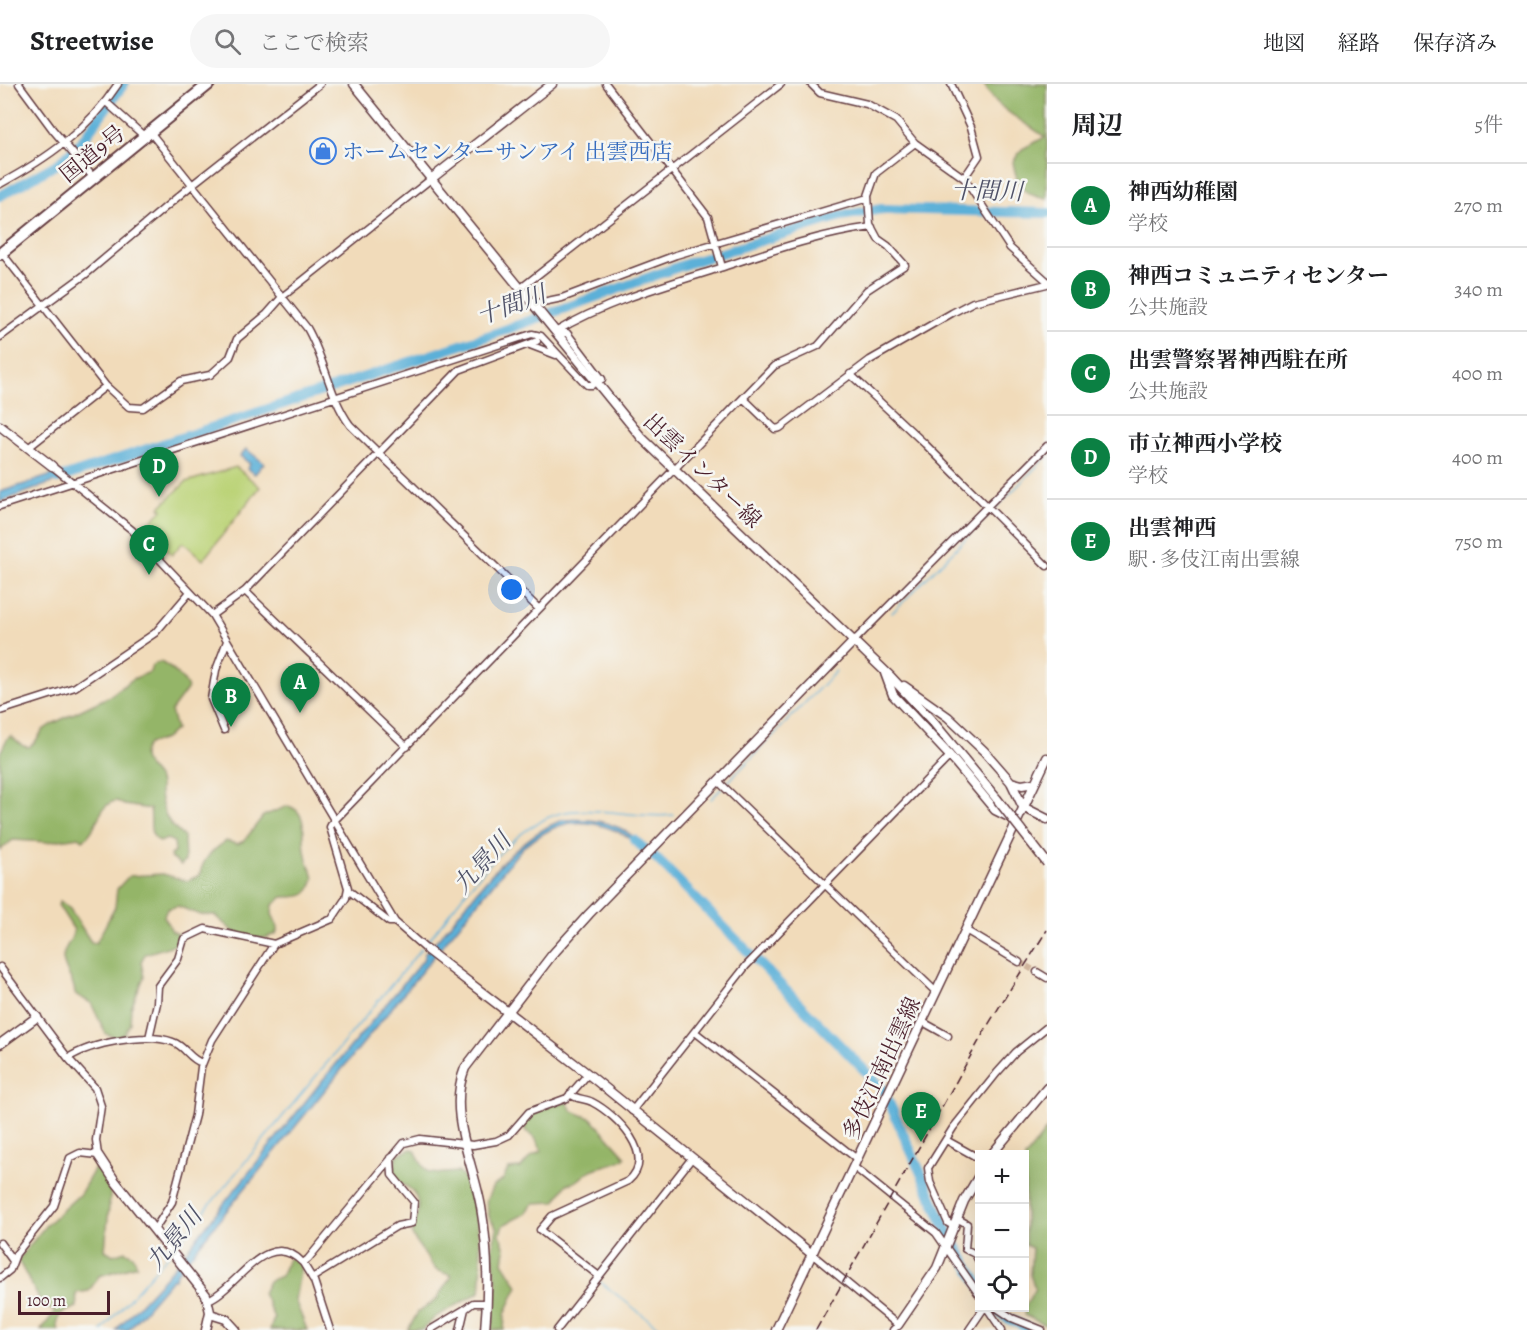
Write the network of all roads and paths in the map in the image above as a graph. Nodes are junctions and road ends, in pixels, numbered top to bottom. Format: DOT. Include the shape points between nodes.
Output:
graph roads {
  1 [pos="19,84"];
  2 [pos="118,84"];
  3 [pos="209,84"];
  4 [pos="320,84"];
  5 [pos="354,84"];
  6 [pos="552,84"];
  7 [pos="606,84"];
  8 [pos="781,84"];
  9 [pos="811,84"];
  10 [pos="951,84"];
  11 [pos="106,102"];
  12 [pos="147,134"];
  13 [pos="915,143"];
  14 [pos="64,145"];
  15 [pos="671,171"];
  16 [pos="93,177"];
  17 [pos="964,178"];
  18 [pos="431,179"];
  19 [pos="0,184"];
  20 [pos="194,184"];
  21 [pos="868,200"];
  22 [pos="871,225"];
  23 [pos="715,244"];
  24 [pos="1,254"];
  25 [pos="722,265"];
  26 [pos="1047,282"];
  27 [pos="521,288"];
  28 [pos="282,297"];
  29 [pos="42,304"];
  30 [pos="535,306"];
  31 [pos="556,331"];
  32 [pos="0,337"];
  33 [pos="537,341"];
  34 [pos="526,345"];
  35 [pos="562,358"];
  36 [pos="850,374"];
  37 [pos="602,379"];
  38 [pos="592,385"];
  39 [pos="106,386"];
  40 [pos="335,397"];
  41 [pos="743,398"];
  42 [pos="0,426"];
  43 [pos="1047,446"];
  44 [pos="28,448"];
  45 [pos="378,453"];
  46 [pos="52,466"];
  47 [pos="673,470"];
  48 [pos="71,481"];
  49 [pos="0,506"];
  50 [pos="987,506"];
  51 [pos="1047,566"];
  52 [pos="245,591"];
  53 [pos="190,592"];
  54 [pos="539,609"];
  55 [pos="212,615"];
  56 [pos="855,640"];
  57 [pos="227,641"];
  58 [pos="888,674"];
  59 [pos="0,711"];
  60 [pos="224,730"];
  61 [pos="407,747"];
  62 [pos="950,756"];
  63 [pos="1047,758"];
  64 [pos="718,781"];
  65 [pos="1011,782"];
  66 [pos="1034,783"];
  67 [pos="1023,807"];
  68 [pos="1047,819"];
  69 [pos="1016,820"];
  70 [pos="333,821"];
  71 [pos="1047,863"];
  72 [pos="825,885"];
  73 [pos="348,890"];
  74 [pos="395,922"];
  75 [pos="967,931"];
  76 [pos="274,944"];
  77 [pos="424,948"];
  78 [pos="1019,962"];
  79 [pos="0,967"];
  80 [pos="1037,972"];
  81 [pos="1047,978"];
  82 [pos="936,992"];
  83 [pos="507,1013"];
  84 [pos="37,1017"];
  85 [pos="923,1022"];
  86 [pos="1047,1027"];
  87 [pos="695,1032"];
  88 [pos="948,1036"];
  89 [pos="149,1038"];
  90 [pos="0,1044"];
  91 [pos="68,1058"];
  92 [pos="202,1063"];
  93 [pos="588,1074"];
  94 [pos="1047,1088"];
  95 [pos="570,1094"];
  96 [pos="632,1111"];
  97 [pos="946,1140"];
  98 [pos="466,1144"];
  99 [pos="996,1150"];
  100 [pos="98,1155"];
  101 [pos="975,1156"];
  102 [pos="391,1158"];
  103 [pos="692,1158"];
  104 [pos="856,1163"];
  105 [pos="975,1184"];
  106 [pos="956,1223"];
  107 [pos="154,1230"];
  108 [pos="0,1243"];
  109 [pos="947,1248"];
  110 [pos="813,1255"];
  111 [pos="977,1258"];
  112 [pos="13,1261"];
  113 [pos="303,1263"];
  114 [pos="599,1276"];
  115 [pos="0,1278"];
  116 [pos="312,1278"];
  117 [pos="975,1289"];
  118 [pos="208,1300"];
  119 [pos="487,1303"];
  120 [pos="465,1309"];
  121 [pos="982,1312"];
  122 [pos="988,1312"];
  123 [pos="1003,1312"];
  124 [pos="210,1314"];
  125 [pos="896,1328"];
  126 [pos="206,1330"];
  127 [pos="236,1330"];
  128 [pos="330,1330"];
  129 [pos="430,1330"];
  130 [pos="460,1330"];
  131 [pos="485,1330"];
  132 [pos="557,1330"];
  133 [pos="776,1330"];
  134 [pos="969,1330"];
  135 [pos="1002,1330"];
  136 [pos="1042,1330"];
  1 -- 14 [label="street"];
  2 -- 11 [label="street"];
  3 -- 12 [label="highway, 国道9号"];
  4 -- 20 [label="street"];
  5 -- 18 [label="street, 出雲インター線"];
  6 -- 18 [label="street"];
  7 -- 15 [label="street"];
  8 -- 15 [label="street"];
  9 -- 13 [label="street" via="820,93 885,112"];
  10 -- 17 [label="street" via="971,127 979,156"];
  11 -- 12 [label="street"];
  11 -- 14 [label="street"];
  12 -- 16 [label="highway, 国道9号"];
  12 -- 20 [label="street"];
  13 -- 17 [label="street"];
  13 -- 21 [label="street" via="876,173"];
  14 -- 16 [label="street"];
  14 -- 19 [label="street"];
  15 -- 23 [label="street" via="708,217"];
  15 -- 27 [label="street"];
  16 -- 24 [label="highway, 国道9号"];
  17 -- 26 [label="street" via="1010,248"];
  18 -- 27 [label="street, 出雲インター線"];
  18 -- 28 [label="street"];
  20 -- 28 [label="street"];
  20 -- 29 [label="street" via="86,274"];
  21 -- 22 [label="street"];
  21 -- 23 [label="street"];
  22 -- 25 [label="street" via="830,232"];
  22 -- 41 [label="street" via="878,239 905,265 867,290 818,346 774,366"];
  23 -- 25 [label="street"];
  23 -- 30 [label="street"];
  24 -- 29 [label="street"];
  25 -- 31 [label="street" via="593,312"];
  26 -- 36 [label="street" via="973,302"];
  27 -- 30 [label="street, 出雲インター線"];
  28 -- 39 [label="street" via="237,339 230,357 210,375 181,381 143,408 129,407"];
  28 -- 40 [label="street" via="319,349"];
  29 -- 32 [label="street"];
  29 -- 39 [label="street"];
  30 -- 31 [label="street, 出雲インター線"];
  31 -- 37 [label="street" via="567,333"];
  31 -- 47 [label="street, 出雲インター線" via="618,411"];
  33 -- 34 [label="street"];
  34 -- 35 [label="street" via="539,346"];
  34 -- 45 [label="street" via="459,370"];
  35 -- 38 [label="street" via="587,385"];
  35 -- 40 [label="street" via="541,336 532,334"];
  36 -- 41 [label="street" via="775,429"];
  36 -- 50 [label="street"];
  39 -- 44 [label="street"];
  40 -- 45 [label="street" via="350,425"];
  40 -- 48 [label="street"];
  41 -- 47 [label="street"];
  42 -- 44 [label="street"];
  43 -- 50 [label="street"];
  44 -- 46 [label="street"];
  45 -- 52 [label="street"];
  45 -- 54 [label="street"];
  46 -- 48 [label="street"];
  47 -- 54 [label="street"];
  47 -- 56 [label="street, 出雲インター線"];
  48 -- 49 [label="street"];
  48 -- 53 [label="street" via="132,530"];
  50 -- 51 [label="street"];
  50 -- 56 [label="street"];
  52 -- 55 [label="street"];
  52 -- 61 [label="street"];
  53 -- 55 [label="street"];
  53 -- 59 [label="street" via="155,633 75,687"];
  54 -- 61 [label="street"];
  55 -- 57 [label="street"];
  56 -- 58 [label="street, 出雲インター線"];
  56 -- 64 [label="street"];
  57 -- 60 [label="street" via="211,699"];
  57 -- 70 [label="street"];
  58 -- 62 [label="street" via="893,695"];
  58 -- 65 [label="street" via="948,717"];
  58 -- 71 [label="street, 出雲インター線, bridge" via="965,758"];
  61 -- 70 [label="street"];
  62 -- 69 [label="street" via="995,810"];
  62 -- 72 [label="street"];
  63 -- 66 [label="street, 多伎江南出雲線"];
  64 -- 72 [label="street"];
  64 -- 83 [label="street" via="577,927"];
  65 -- 66 [label="street"];
  65 -- 67 [label="street"];
  66 -- 67 [label="street, 多伎江南出雲線"];
  67 -- 68 [label="street"];
  67 -- 69 [label="street, 多伎江南出雲線"];
  69 -- 75 [label="street, 多伎江南出雲線"];
  70 -- 73 [label="street" via="330,827"];
  70 -- 74 [label="street"];
  72 -- 82 [label="street"];
  72 -- 87 [label="street" via="749,963"];
  73 -- 74 [label="street" via="389,922"];
  73 -- 76 [label="street" via="332,919"];
  74 -- 77 [label="street"];
  75 -- 78 [label="street"];
  75 -- 82 [label="street, 多伎江南出雲線"];
  76 -- 89 [label="street" via="205,928 184,939 178,959 158,986"];
  76 -- 92 [label="street"];
  77 -- 83 [label="street"];
  79 -- 84 [label="street"];
  80 -- 81 [label="street"];
  82 -- 85 [label="street, 多伎江南出雲線"];
  83 -- 93 [label="street"];
  83 -- 98 [label="street" via="462,1076 458,1108"];
  84 -- 90 [label="street"];
  84 -- 91 [label="street"];
  85 -- 88 [label="street"];
  85 -- 104 [label="street, 多伎江南出雲線"];
  86 -- 97 [label="street" via="1011,1057"];
  87 -- 96 [label="street"];
  87 -- 104 [label="street"];
  89 -- 91 [label="street" via="104,1044"];
  89 -- 92 [label="street" via="177,1044 191,1059"];
  91 -- 100 [label="street" via="95,1088 100,1100"];
  92 -- 107 [label="street" via="195,1115 172,1202"];
  93 -- 95 [label="street"];
  93 -- 96 [label="street"];
  94 -- 99 [label="street"];
  95 -- 98 [label="street" via="561,1102 529,1112 509,1135 496,1141"];
  95 -- 114 [label="street" via="592,1102 615,1120 634,1142 640,1161 628,1182 552,1216 540,1230"];
  96 -- 103 [label="street"];
  97 -- 101 [label="street"];
  97 -- 106 [label="street" via="928,1168 928,1175 948,1223"];
  98 -- 102 [label="street" via="413,1140 401,1145"];
  98 -- 119 [label="street" via="484,1232"];
  100 -- 107 [label="street"];
  100 -- 112 [label="street" via="80,1153 70,1158 54,1206"];
  102 -- 113 [label="street"];
  102 -- 116 [label="street" via="392,1175 414,1202 412,1223 397,1226"];
  103 -- 110 [label="street"];
  103 -- 114 [label="street"];
  104 -- 109 [label="street" via="936,1233"];
  104 -- 110 [label="street, 多伎江南出雲線"];
  105 -- 106 [label="street"];
  106 -- 109 [label="street"];
  106 -- 111 [label="street" via="967,1224 965,1249"];
  107 -- 118 [label="street"];
  108 -- 112 [label="street"];
  109 -- 117 [label="street"];
  109 -- 125 [label="street" via="922,1293"];
  110 -- 125 [label="street"];
  110 -- 133 [label="street, 多伎江南出雲線"];
  112 -- 115 [label="street" via="10,1270"];
  113 -- 116 [label="street"];
  113 -- 118 [label="street" via="283,1252 264,1255"];
  114 -- 132 [label="street"];
  116 -- 128 [label="street"];
  118 -- 124 [label="street"];
  119 -- 120 [label="street"];
  119 -- 131 [label="street"];
  120 -- 129 [label="street"];
  120 -- 130 [label="street"];
  121 -- 134 [label="street"];
  122 -- 135 [label="street"];
  123 -- 136 [label="street"];
  124 -- 126 [label="street"];
  124 -- 127 [label="street" via="226,1319"];
}
